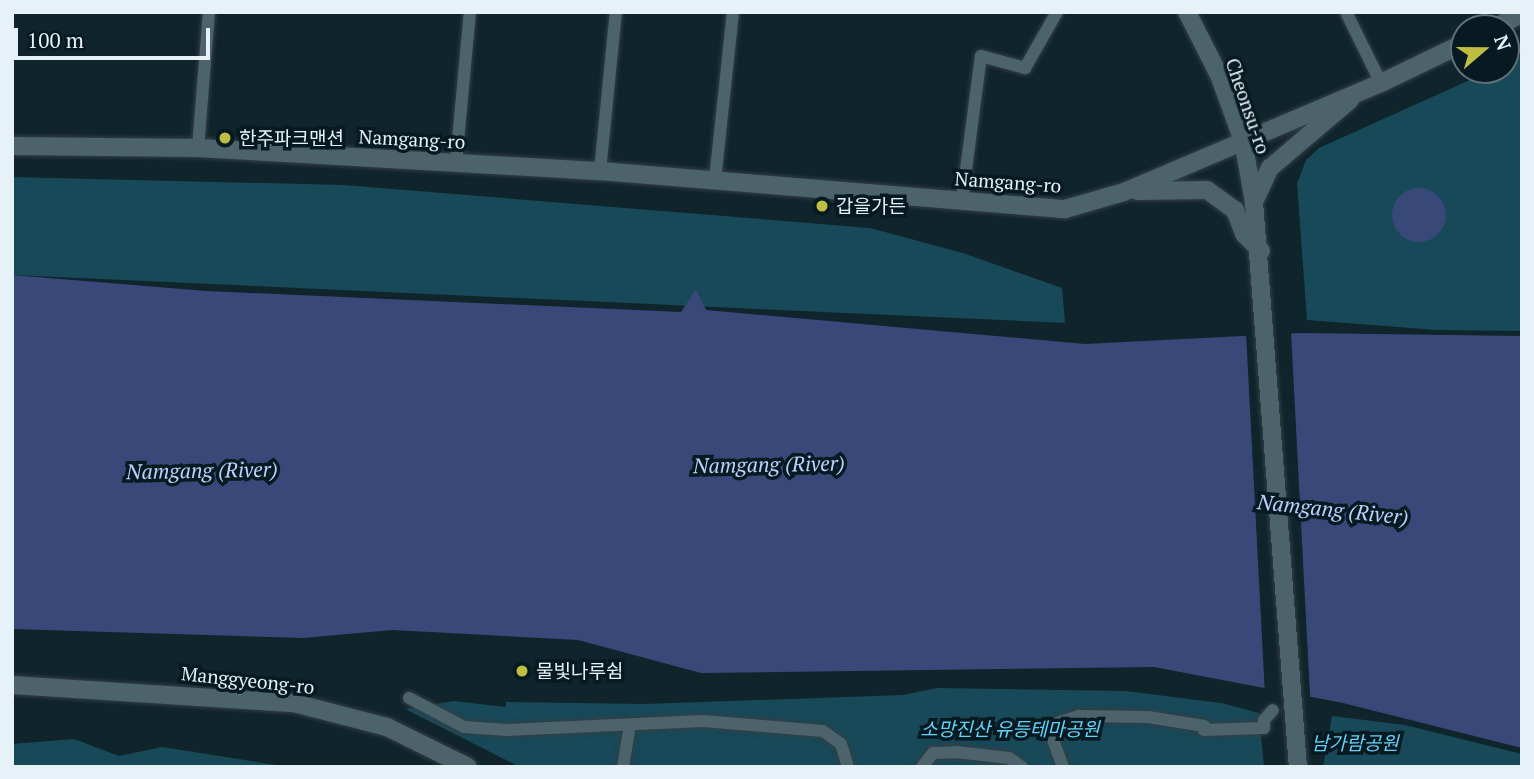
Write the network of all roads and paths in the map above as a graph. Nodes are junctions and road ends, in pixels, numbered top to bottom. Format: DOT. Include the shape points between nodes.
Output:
graph roads {
  1 [pos="209,12"];
  2 [pos="470,12"];
  3 [pos="616,12"];
  4 [pos="733,12"];
  5 [pos="1057,12"];
  6 [pos="1187,12"];
  7 [pos="1346,12"];
  8 [pos="1450,50"];
  9 [pos="1381,83"];
  10 [pos="1355,94"];
  11 [pos="1243,141"];
  12 [pos="12,146"];
  13 [pos="198,148"];
  14 [pos="456,162"];
  15 [pos="600,170"];
  16 [pos="715,180"];
  17 [pos="1124,192"];
  18 [pos="962,200"];
  19 [pos="1254,202"];
  20 [pos="1262,255"];
  21 [pos="12,685"];
  22 [pos="409,698"];
  23 [pos="1273,710"];
  24 [pos="630,725"];
  25 [pos="981,753"];
  26 [pos="1296,761"];
  27 [pos="468,767"];
  28 [pos="623,767"];
  29 [pos="848,767"];
  30 [pos="922,767"];
  31 [pos="990,767"];
  32 [pos="1022,767"];
  33 [pos="1063,767"];
  1 -- 13 [label="street"];
  2 -- 14 [label="street"];
  3 -- 15 [label="street"];
  4 -- 16 [label="street"];
  5 -- 18 [label="street" via="1025,68 981,56"];
  6 -- 11 [label="street, Cheonsu-ro" via="1219,75"];
  7 -- 9 [label="street"];
  8 -- 9 [label="street, Namgang-ro"];
  9 -- 10 [label="street, Namgang-ro"];
  10 -- 11 [label="street, Namgang-ro"];
  10 -- 19 [label="street" via="1340,113 1270,168"];
  11 -- 17 [label="street, Namgang-ro"];
  11 -- 19 [label="street, Cheonsu-ro"];
  12 -- 13 [label="street, Namgang-ro"];
  13 -- 14 [label="street, Namgang-ro"];
  14 -- 15 [label="street, Namgang-ro"];
  15 -- 16 [label="street, Namgang-ro"];
  16 -- 18 [label="street, Namgang-ro"];
  17 -- 18 [label="street, Namgang-ro" via="1065,209"];
  17 -- 20 [label="street" via="1207,190 1235,210 1244,234"];
  19 -- 20 [label="street, Cheonsu-ro"];
  20 -- 26 [label="street, Cheonsu-ro"];
  21 -- 27 [label="street, Manggyeong-ro" via="294,703 387,727"];
  22 -- 24 [label="street" via="464,727 507,730"];
  23 -- 33 [label="street" via="1264,720 1264,728 1204,728 1148,718 1079,716 1048,726"];
  24 -- 28 [label="street"];
  24 -- 29 [label="street" via="703,721 823,731 841,744"];
  25 -- 30 [label="street" via="933,753"];
  25 -- 31 [label="street"];
  25 -- 32 [label="street" via="1009,758"];
}
